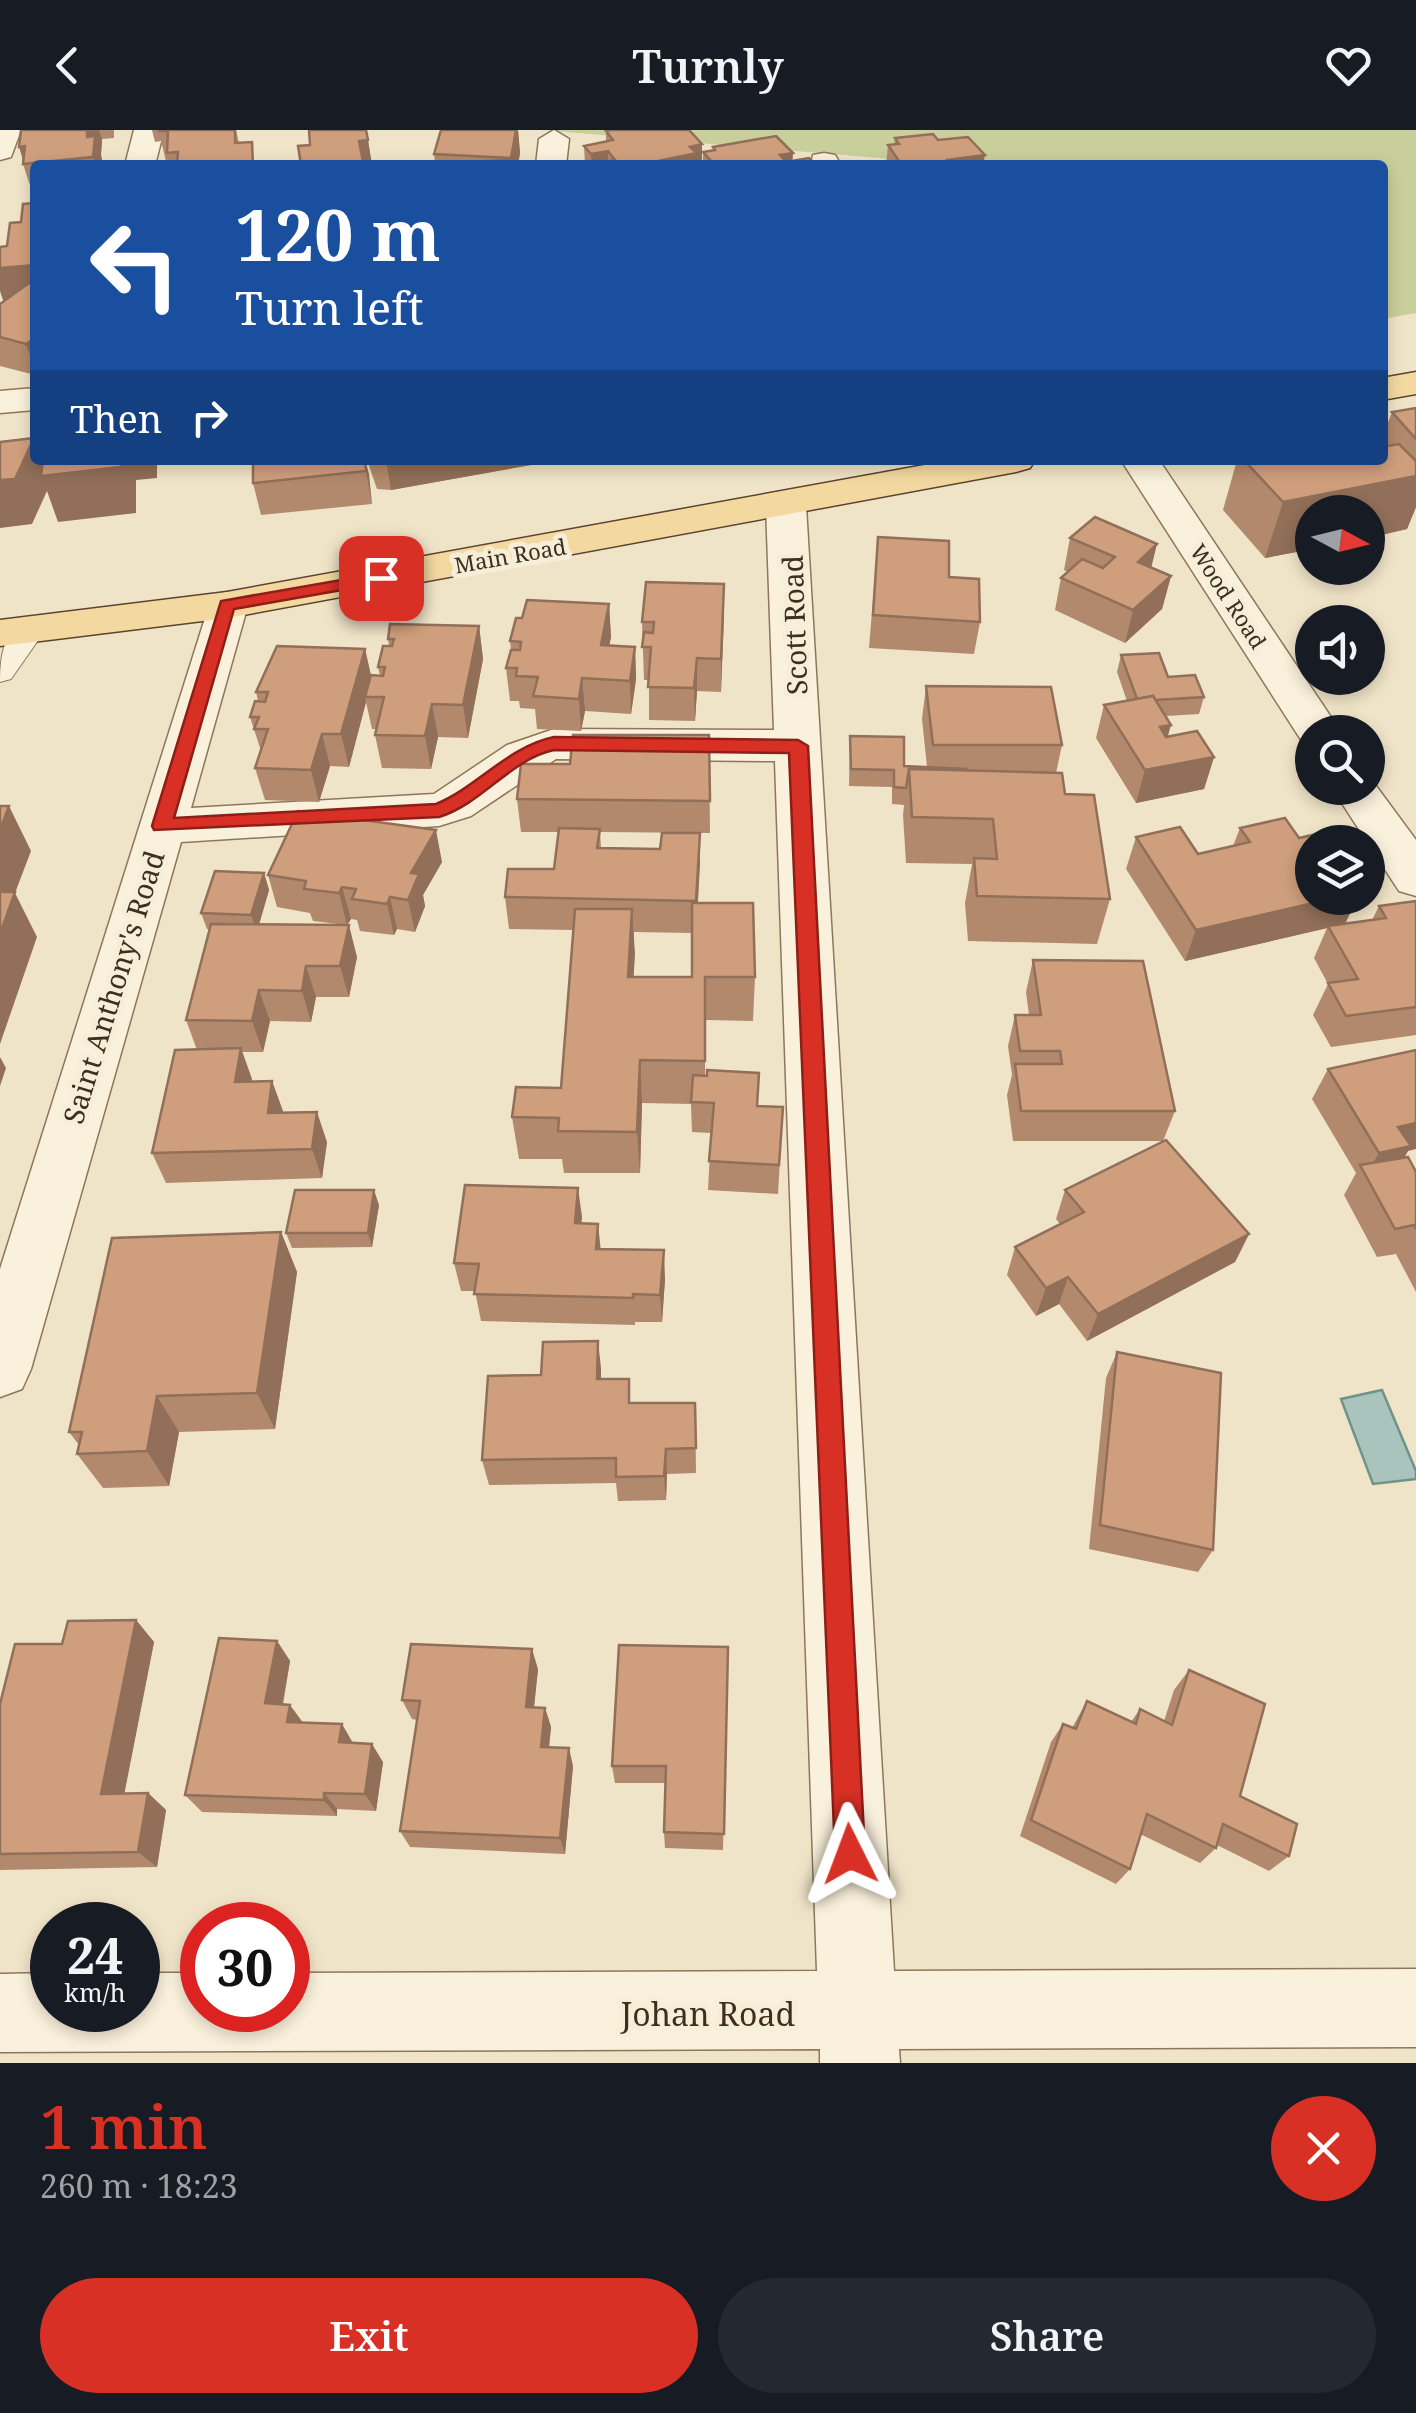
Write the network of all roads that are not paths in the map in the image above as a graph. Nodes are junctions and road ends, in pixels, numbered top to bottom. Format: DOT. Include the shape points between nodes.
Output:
graph roads {
  1 [pos="6,130"];
  2 [pos="149,130"];
  3 [pos="0,151"];
  4 [pos="141,160"];
  5 [pos="1416,383"];
  6 [pos="1388,388"];
  7 [pos="30,399"];
  8 [pos="0,402"];
  9 [pos="991,465"];
  10 [pos="1143,465"];
  11 [pos="786,506"];
  12 [pos="227,605"];
  13 [pos="15,631"];
  14 [pos="0,672"];
  15 [pos="1308,715"];
  16 [pos="798,746"];
  17 [pos="1367,805"];
  18 [pos="162,826"];
  19 [pos="1416,878"];
  20 [pos="0,1369"];
  21 [pos="1416,2008"];
  22 [pos="0,2013"];
  23 [pos="858,2038"];
  1 -- 3 [label="street"];
  2 -- 4 [label="street"];
  5 -- 6 [label="main road"];
  7 -- 8 [label="street"];
  9 -- 11 [label="main road, Main Road"];
  10 -- 15 [label="street, Wood Road"];
  11 -- 12 [label="main road, Main Road"];
  11 -- 16 [label="street, Scott Road"];
  12 -- 13 [label="main road, Main Road"];
  12 -- 18 [label="street, Saint Anthony's Road"];
  13 -- 14 [label="lane"];
  16 -- 18 [label="street" via="554,744 532,748 439,810"];
  16 -- 23 [label="street, Scott Road"];
  17 -- 19 [label="street"];
  18 -- 20 [label="street, Saint Anthony's Road"];
  21 -- 23 [label="street, Johan Road"];
  22 -- 23 [label="street, Johan Road"];
}
